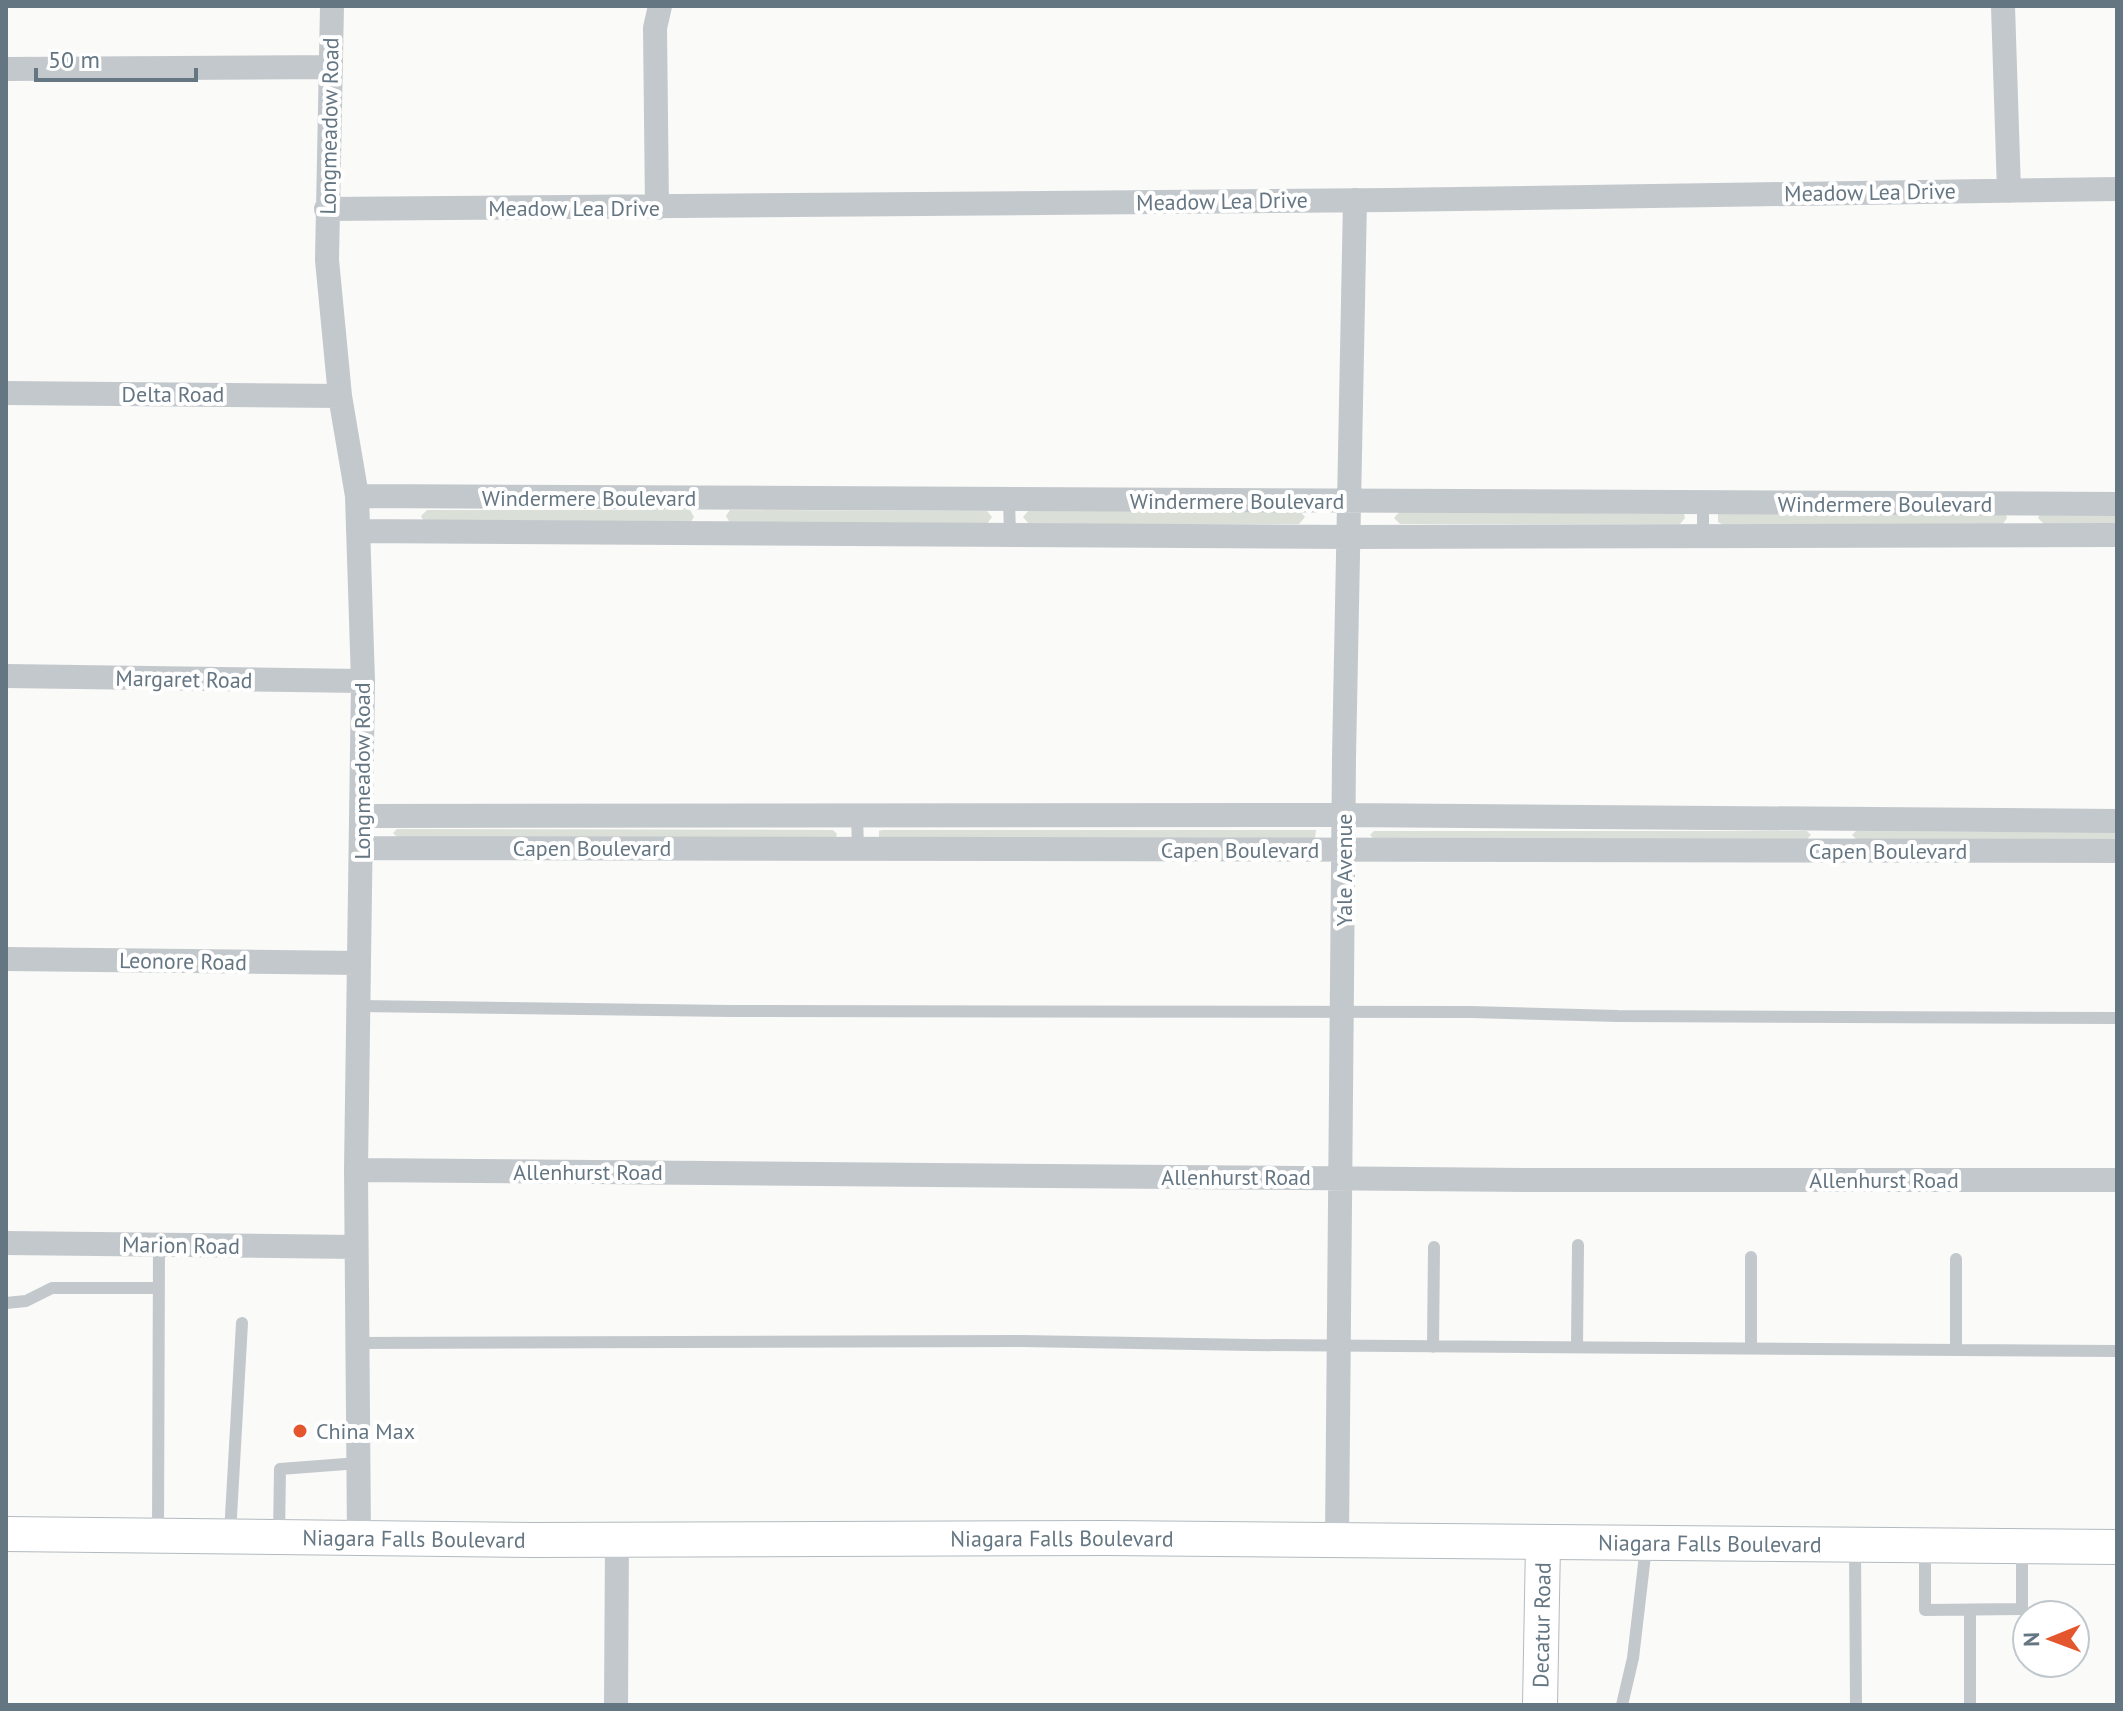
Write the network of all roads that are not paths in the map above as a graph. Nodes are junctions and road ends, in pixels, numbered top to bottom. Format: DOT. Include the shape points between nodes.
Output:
graph roads {
  1 [pos="332,6"];
  2 [pos="660,6"];
  3 [pos="2003,6"];
  4 [pos="331,67"];
  5 [pos="6,69"];
  6 [pos="2117,189"];
  7 [pos="2009,191"];
  8 [pos="1355,200"];
  9 [pos="657,208"];
  10 [pos="326,209"];
  11 [pos="6,393"];
  12 [pos="340,396"];
  13 [pos="357,496"];
  14 [pos="1009,500"];
  15 [pos="1350,502"];
  16 [pos="1703,503"];
  17 [pos="2023,504"];
  18 [pos="2117,504"];
  19 [pos="711,516"];
  20 [pos="358,531"];
  21 [pos="1010,535"];
  22 [pos="2023,535"];
  23 [pos="2117,535"];
  24 [pos="1703,536"];
  25 [pos="1350,537"];
  26 [pos="6,676"];
  27 [pos="363,681"];
  28 [pos="857,815"];
  29 [pos="1344,815"];
  30 [pos="363,816"];
  31 [pos="2117,821"];
  32 [pos="1830,835"];
  33 [pos="362,848"];
  34 [pos="858,849"];
  35 [pos="1344,850"];
  36 [pos="2117,851"];
  37 [pos="6,959"];
  38 [pos="359,963"];
  39 [pos="358,1006"];
  40 [pos="1343,1012"];
  41 [pos="2117,1018"];
  42 [pos="356,1170"];
  43 [pos="1342,1177"];
  44 [pos="2117,1180"];
  45 [pos="6,1243"];
  46 [pos="159,1245"];
  47 [pos="1578,1245"];
  48 [pos="356,1247"];
  49 [pos="1434,1247"];
  50 [pos="1751,1257"];
  51 [pos="1956,1259"];
  52 [pos="159,1288"];
  53 [pos="6,1303"];
  54 [pos="242,1323"];
  55 [pos="357,1343"];
  56 [pos="1340,1346"];
  57 [pos="1433,1347"];
  58 [pos="1577,1347"];
  59 [pos="1751,1348"];
  60 [pos="1956,1350"];
  61 [pos="2117,1351"];
  62 [pos="359,1463"];
  63 [pos="6,1534"];
  64 [pos="158,1536"];
  65 [pos="230,1537"];
  66 [pos="279,1538"];
  67 [pos="359,1539"];
  68 [pos="617,1540"];
  69 [pos="1337,1540"];
  70 [pos="1543,1544"];
  71 [pos="1646,1544"];
  72 [pos="1855,1546"];
  73 [pos="1925,1546"];
  74 [pos="2022,1547"];
  75 [pos="2117,1547"];
  76 [pos="1970,1610"];
  77 [pos="616,1705"];
  78 [pos="1540,1705"];
  79 [pos="1622,1705"];
  80 [pos="1856,1705"];
  81 [pos="1970,1705"];
  1 -- 4 [label="street, Longmeadow Road"];
  2 -- 9 [label="street" via="655,28"];
  3 -- 7 [label="street"];
  4 -- 5 [label="street"];
  4 -- 10 [label="street, Longmeadow Road"];
  6 -- 7 [label="street, Meadow Lea Drive"];
  7 -- 8 [label="street, Meadow Lea Drive"];
  8 -- 9 [label="street, Meadow Lea Drive"];
  8 -- 15 [label="street, Yale Avenue"];
  9 -- 10 [label="street, Meadow Lea Drive"];
  10 -- 12 [label="street, Longmeadow Road"];
  11 -- 12 [label="street, Delta Road"];
  12 -- 13 [label="street, Longmeadow Road"];
  13 -- 19 [label="street, Windermere Boulevard"];
  13 -- 20 [label="street, Longmeadow Road"];
  14 -- 15 [label="street, Windermere Boulevard"];
  14 -- 19 [label="street, Windermere Boulevard"];
  14 -- 21 [label="lane"];
  15 -- 16 [label="street, Windermere Boulevard"];
  15 -- 25 [label="street, Yale Avenue"];
  16 -- 17 [label="street, Windermere Boulevard"];
  16 -- 24 [label="lane"];
  17 -- 18 [label="street, Windermere Boulevard"];
  17 -- 22 [label="lane"];
  19 -- 20 [label="street, Windermere Boulevard"];
  19 -- 21 [label="street, Windermere Boulevard"];
  20 -- 27 [label="street, Longmeadow Road"];
  21 -- 25 [label="street, Windermere Boulevard"];
  22 -- 23 [label="street, Windermere Boulevard"];
  22 -- 24 [label="street, Windermere Boulevard"];
  24 -- 25 [label="street, Windermere Boulevard"];
  25 -- 29 [label="street, Yale Avenue"];
  26 -- 27 [label="street, Margaret Road"];
  27 -- 30 [label="street, Longmeadow Road"];
  28 -- 29 [label="street, Capen Boulevard"];
  28 -- 30 [label="street, Capen Boulevard"];
  28 -- 34 [label="lane"];
  29 -- 32 [label="street, Capen Boulevard"];
  29 -- 35 [label="street, Yale Avenue"];
  30 -- 33 [label="street, Longmeadow Road"];
  31 -- 32 [label="street, Capen Boulevard"];
  32 -- 35 [label="street, Capen Boulevard"];
  32 -- 36 [label="street, Capen Boulevard"];
  33 -- 34 [label="street, Capen Boulevard"];
  33 -- 38 [label="street, Longmeadow Road"];
  34 -- 35 [label="street, Capen Boulevard"];
  35 -- 40 [label="street, Yale Avenue"];
  37 -- 38 [label="street, Leonore Road"];
  38 -- 39 [label="street, Longmeadow Road"];
  39 -- 40 [label="lane"];
  39 -- 42 [label="street, Longmeadow Road"];
  40 -- 41 [label="lane"];
  40 -- 43 [label="street, Yale Avenue"];
  42 -- 43 [label="street, Allenhurst Road"];
  42 -- 48 [label="street, Longmeadow Road"];
  43 -- 44 [label="street, Allenhurst Road"];
  43 -- 56 [label="street, Yale Avenue"];
  45 -- 46 [label="street, Marion Road"];
  46 -- 48 [label="street, Marion Road"];
  46 -- 52 [label="lane"];
  47 -- 58 [label="lane"];
  48 -- 55 [label="street, Longmeadow Road"];
  49 -- 57 [label="lane"];
  50 -- 59 [label="lane"];
  51 -- 60 [label="lane"];
  52 -- 53 [label="lane" via="52,1288 26,1301"];
  52 -- 64 [label="lane"];
  54 -- 65 [label="lane"];
  55 -- 56 [label="lane" via="1022,1341"];
  55 -- 62 [label="street, Longmeadow Road"];
  56 -- 57 [label="lane"];
  56 -- 69 [label="street, Yale Avenue"];
  57 -- 58 [label="lane"];
  58 -- 59 [label="lane"];
  59 -- 60 [label="lane"];
  60 -- 61 [label="lane"];
  62 -- 66 [label="lane" via="280,1469"];
  62 -- 67 [label="street, Longmeadow Road"];
  63 -- 64 [label="main road, Niagara Falls Boulevard"];
  64 -- 65 [label="main road, Niagara Falls Boulevard"];
  65 -- 66 [label="main road, Niagara Falls Boulevard"];
  66 -- 67 [label="main road, Niagara Falls Boulevard"];
  67 -- 68 [label="main road, Niagara Falls Boulevard"];
  68 -- 69 [label="main road, Niagara Falls Boulevard"];
  68 -- 77 [label="street"];
  69 -- 70 [label="main road, Niagara Falls Boulevard"];
  70 -- 71 [label="main road, Niagara Falls Boulevard"];
  70 -- 78 [label="main road, Decatur Road"];
  71 -- 72 [label="main road, Niagara Falls Boulevard"];
  71 -- 79 [label="lane"];
  72 -- 73 [label="main road, Niagara Falls Boulevard"];
  72 -- 80 [label="lane"];
  73 -- 74 [label="main road, Niagara Falls Boulevard"];
  73 -- 76 [label="lane" via="1925,1610"];
  74 -- 75 [label="main road, Niagara Falls Boulevard"];
  74 -- 76 [label="lane" via="2022,1609"];
  76 -- 81 [label="lane"];
}
